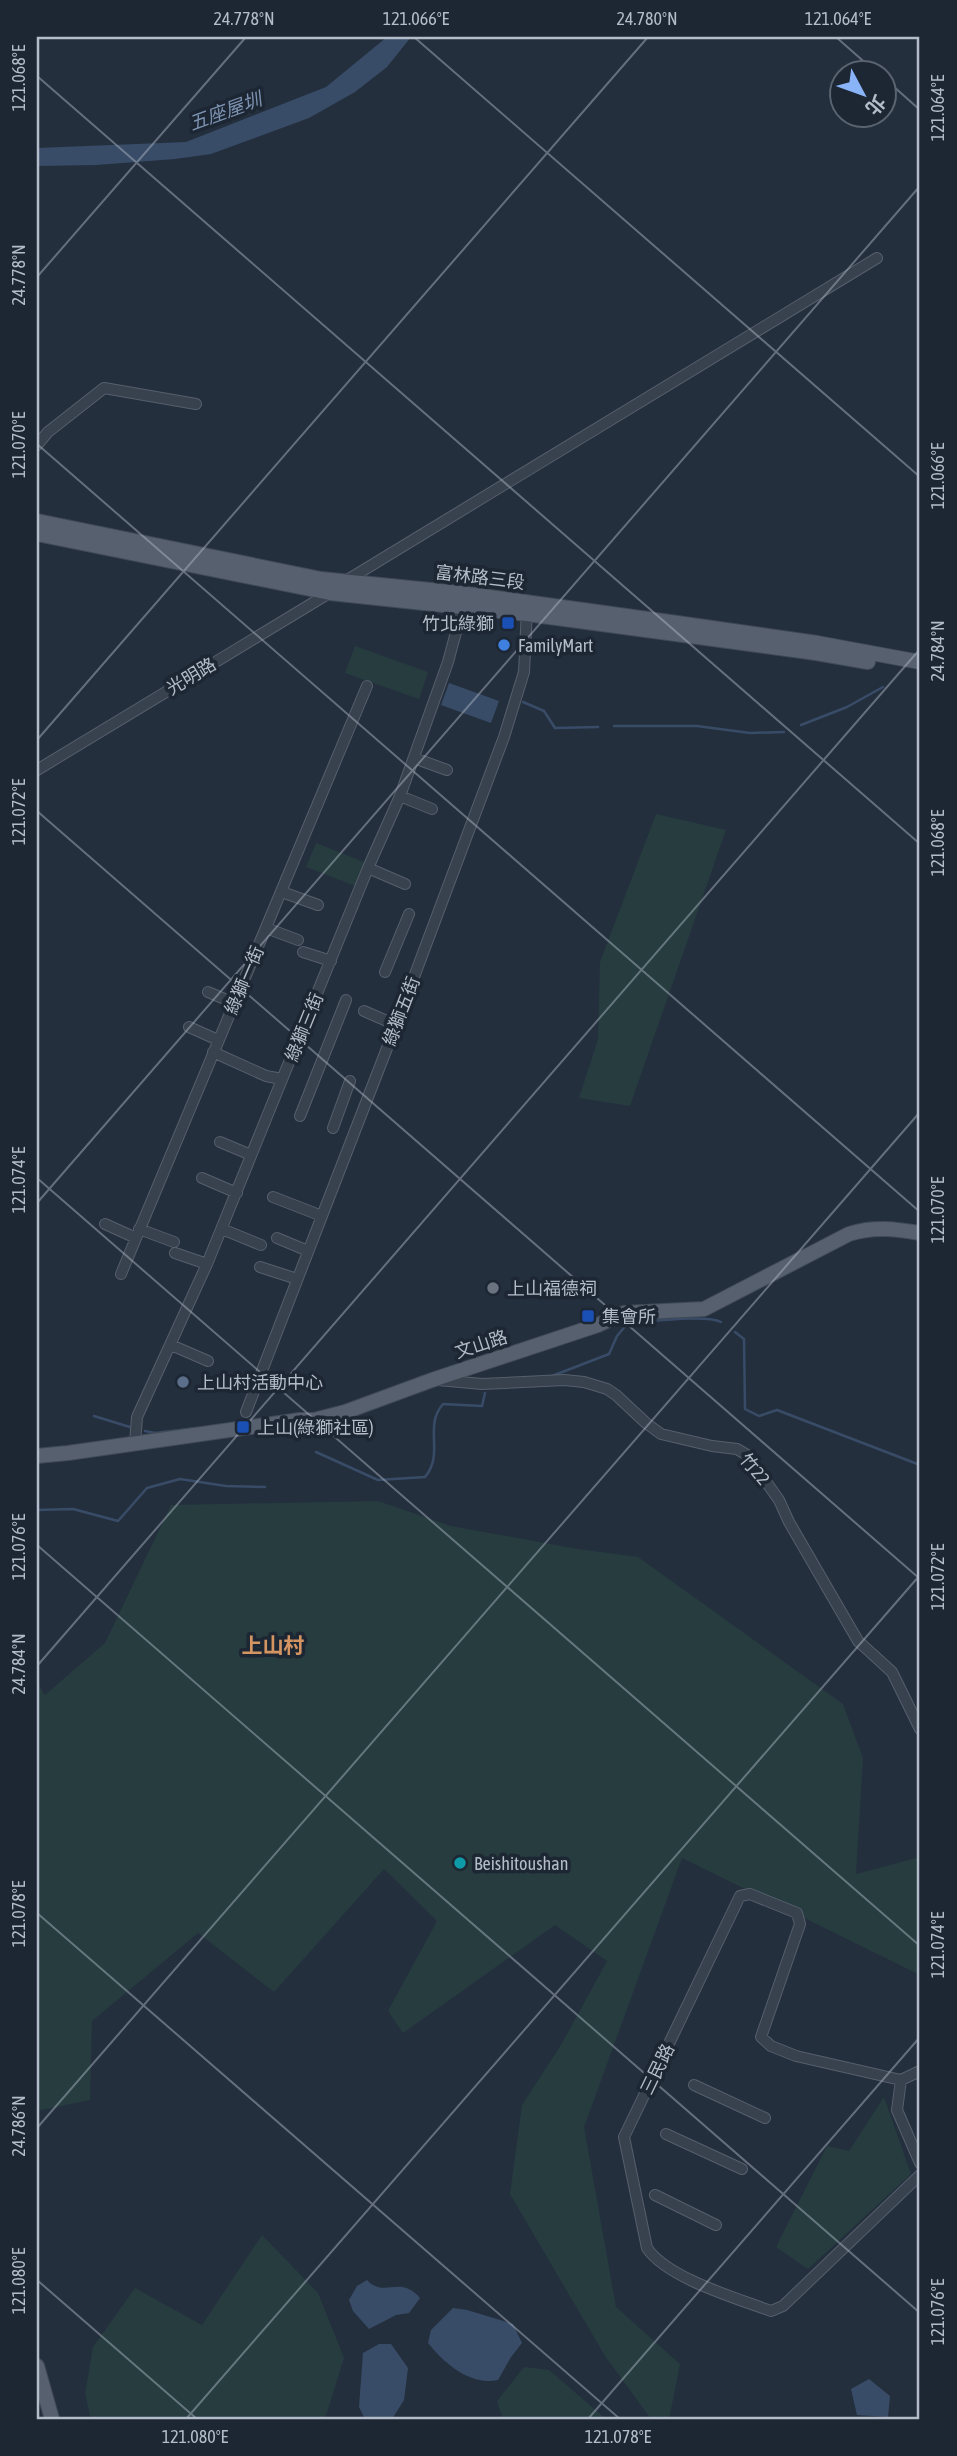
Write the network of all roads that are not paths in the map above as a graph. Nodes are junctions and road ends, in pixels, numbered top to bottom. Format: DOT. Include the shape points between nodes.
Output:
graph roads {
  1 [pos="877,258"];
  2 [pos="196,404"];
  3 [pos="37,444"];
  4 [pos="37,521"];
  5 [pos="37,534"];
  6 [pos="345,581"];
  7 [pos="330,593"];
  8 [pos="463,606"];
  9 [pos="527,608"];
  10 [pos="920,662"];
  11 [pos="920,672"];
  12 [pos="367,687"];
  13 [pos="414,758"];
  14 [pos="37,770"];
  15 [pos="447,770"];
  16 [pos="400,796"];
  17 [pos="432,809"];
  18 [pos="368,868"];
  19 [pos="405,884"];
  20 [pos="282,891"];
  21 [pos="318,905"];
  22 [pos="409,914"];
  23 [pos="266,928"];
  24 [pos="298,940"];
  25 [pos="303,952"];
  26 [pos="331,961"];
  27 [pos="385,972"];
  28 [pos="208,992"];
  29 [pos="346,1000"];
  30 [pos="234,1003"];
  31 [pos="364,1010"];
  32 [pos="396,1025"];
  33 [pos="189,1027"];
  34 [pos="218,1040"];
  35 [pos="213,1052"];
  36 [pos="282,1079"];
  37 [pos="350,1081"];
  38 [pos="300,1116"];
  39 [pos="333,1128"];
  40 [pos="220,1142"];
  41 [pos="251,1155"];
  42 [pos="202,1178"];
  43 [pos="237,1193"];
  44 [pos="273,1196"];
  45 [pos="322,1216"];
  46 [pos="105,1224"];
  47 [pos="222,1229"];
  48 [pos="137,1233"];
  49 [pos="920,1233"];
  50 [pos="277,1238"];
  51 [pos="261,1245"];
  52 [pos="308,1251"];
  53 [pos="207,1264"];
  54 [pos="260,1267"];
  55 [pos="121,1274"];
  56 [pos="297,1279"];
  57 [pos="171,1345"];
  58 [pos="208,1361"];
  59 [pos="432,1380"];
  60 [pos="246,1412"];
  61 [pos="135,1443"];
  62 [pos="37,1456"];
  63 [pos="920,1729"];
  64 [pos="920,2071"];
  65 [pos="901,2080"];
  66 [pos="694,2085"];
  67 [pos="765,2118"];
  68 [pos="667,2134"];
  69 [pos="920,2163"];
  70 [pos="742,2169"];
  71 [pos="920,2175"];
  72 [pos="655,2195"];
  73 [pos="716,2225"];
  74 [pos="37,2366"];
  75 [pos="52,2419"];
  1 -- 6 [label="street, 光明路"];
  2 -- 3 [label="street" via="104,388"];
  4 -- 6 [label="main road, 富林路三段"];
  5 -- 7 [label="main road, 富林路三段"];
  6 -- 7 [label="street, 光明路"];
  6 -- 9 [label="main road, 富林路三段"];
  7 -- 8 [label="main road, 富林路三段"];
  7 -- 14 [label="street, 光明路"];
  8 -- 9 [label="main road, 富林路三段"];
  8 -- 13 [label="street, 綠獅三街"];
  9 -- 10 [label="main road, 富林路三段" via="804,641"];
  9 -- 11 [label="main road, 富林路三段"];
  9 -- 32 [label="street, 綠獅五街" via="524,672 504,737"];
  12 -- 20 [label="street, 綠獅一街"];
  13 -- 15 [label="street"];
  13 -- 16 [label="street, 綠獅三街"];
  16 -- 17 [label="street"];
  16 -- 18 [label="street, 綠獅三街"];
  18 -- 19 [label="street"];
  18 -- 26 [label="street, 綠獅三街"];
  20 -- 21 [label="street"];
  20 -- 23 [label="street, 綠獅一街"];
  22 -- 27 [label="street"];
  23 -- 24 [label="street"];
  23 -- 30 [label="street, 綠獅一街"];
  25 -- 26 [label="street"];
  26 -- 36 [label="street, 綠獅三街"];
  28 -- 30 [label="street"];
  29 -- 38 [label="street"];
  30 -- 34 [label="street, 綠獅一街"];
  31 -- 32 [label="street"];
  32 -- 45 [label="street, 綠獅五街"];
  33 -- 34 [label="street"];
  34 -- 35 [label="street, 綠獅一街"];
  35 -- 36 [label="street"];
  35 -- 48 [label="street, 綠獅一街"];
  36 -- 41 [label="street, 綠獅三街"];
  37 -- 39 [label="street"];
  40 -- 41 [label="street"];
  41 -- 43 [label="street, 綠獅三街"];
  42 -- 43 [label="street"];
  43 -- 47 [label="street, 綠獅三街"];
  44 -- 45 [label="street"];
  45 -- 52 [label="street, 綠獅五街"];
  46 -- 48 [label="street"];
  47 -- 51 [label="street"];
  47 -- 53 [label="street, 綠獅三街"];
  48 -- 53 [label="street"];
  48 -- 55 [label="street, 綠獅一街"];
  49 -- 59 [label="main road, 文山路" via="886,1227 864,1229 704,1309 624,1313"];
  50 -- 52 [label="street"];
  52 -- 56 [label="street, 綠獅五街"];
  53 -- 57 [label="street, 綠獅三街"];
  54 -- 56 [label="street"];
  56 -- 60 [label="street, 綠獅五街"];
  57 -- 58 [label="street"];
  57 -- 61 [label="street, 綠獅三街" via="137,1416"];
  59 -- 61 [label="main road, 文山路" via="314,1420"];
  59 -- 63 [label="street, 竹22 / 竹22" via="584,1382 616,1395 661,1434 737,1448 747,1455 779,1500 858,1641 892,1672"];
  61 -- 62 [label="main road, 文山路"];
  64 -- 65 [label="street"];
  65 -- 69 [label="street" via="897,2110"];
  65 -- 71 [label="street, 三民路" via="796,2056 761,2037 800,1924 797,1913 750,1894 740,1896 624,2137 652,2256 691,2281 771,2311 783,2306"];
  66 -- 67 [label="street"];
  68 -- 70 [label="street"];
  72 -- 73 [label="street"];
  74 -- 75 [label="main road"];
}
